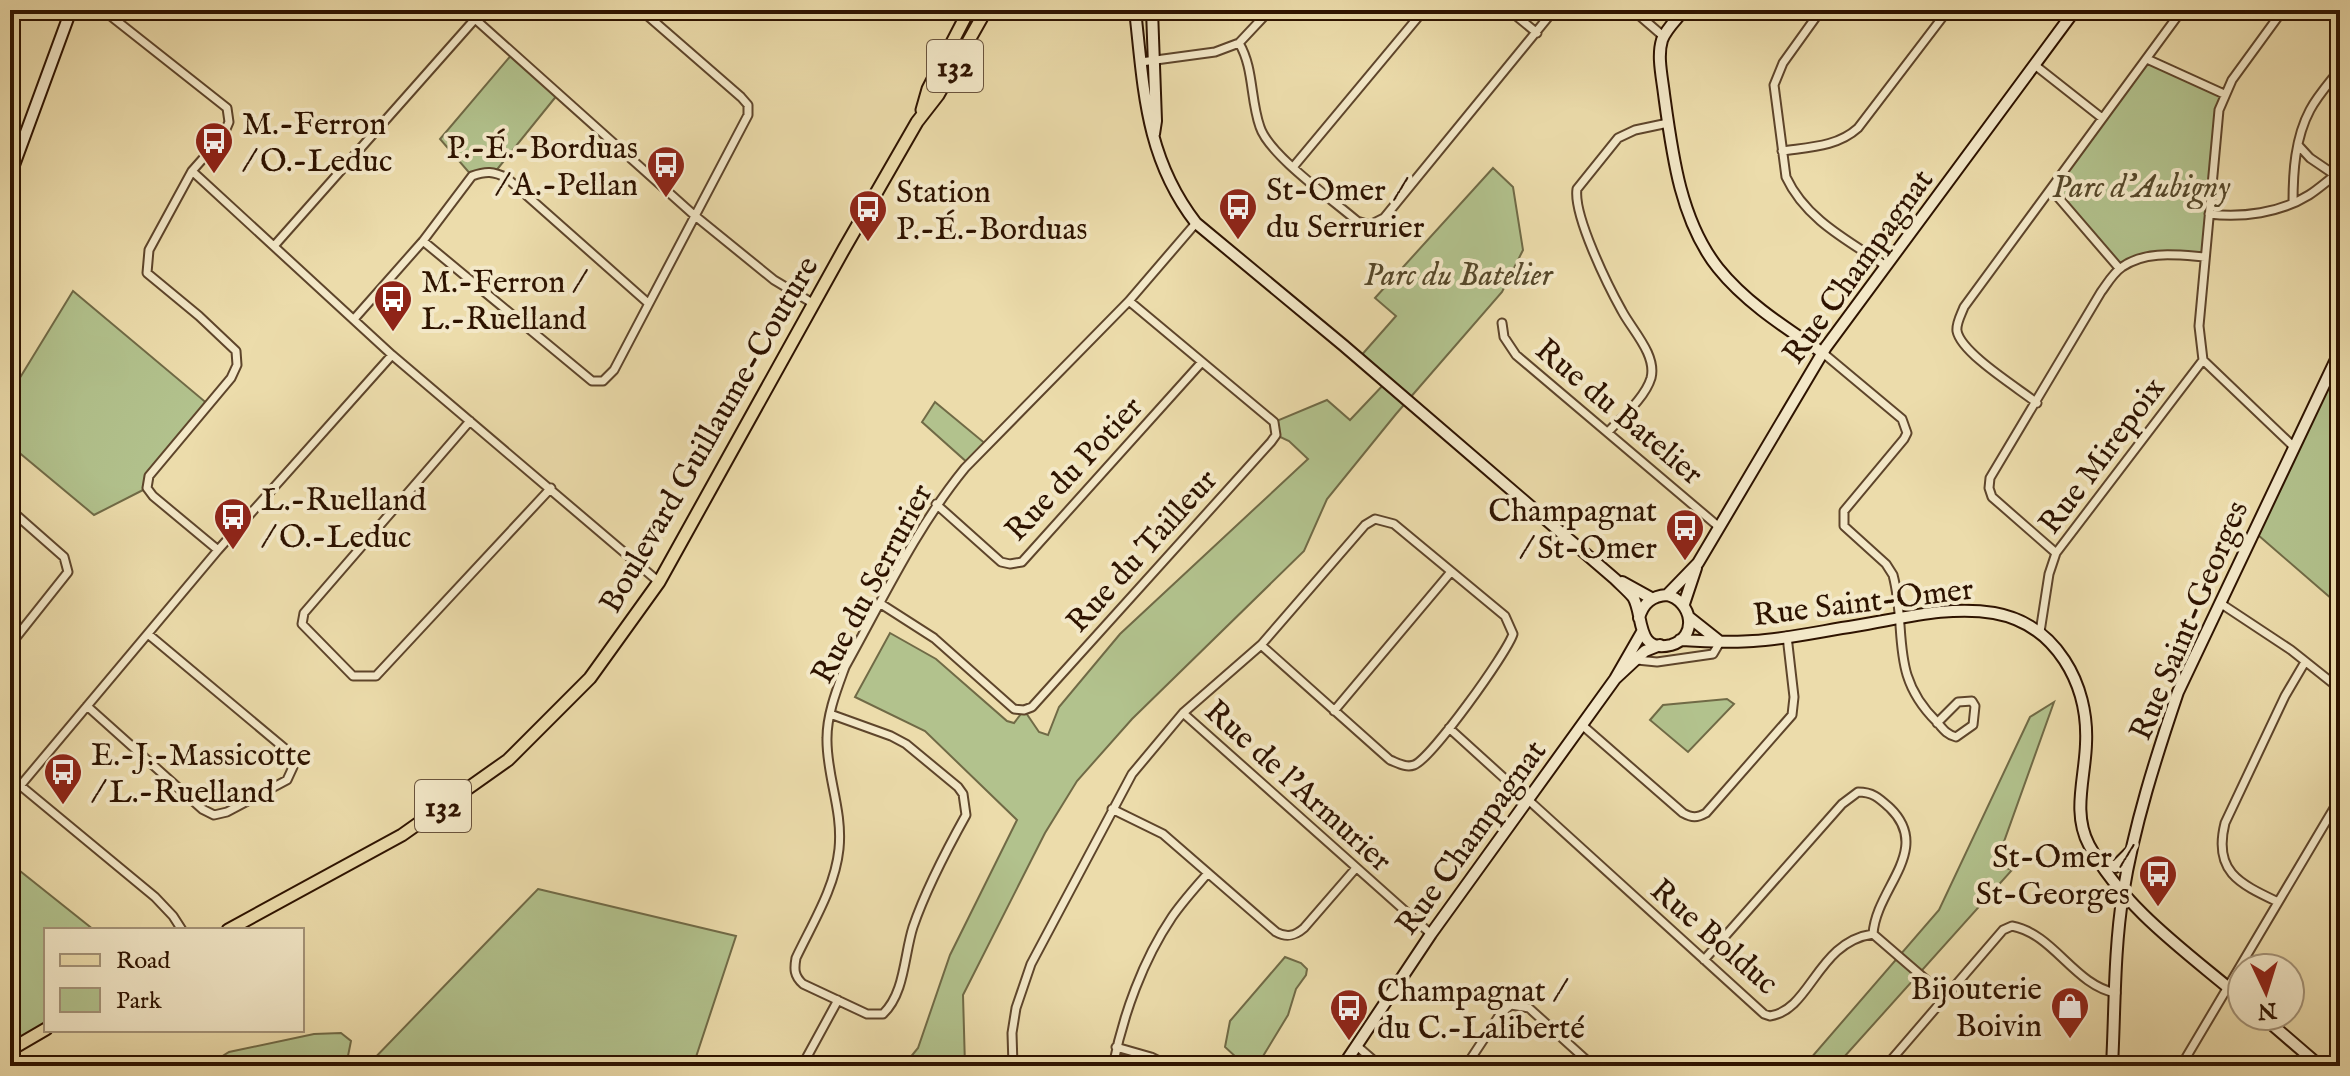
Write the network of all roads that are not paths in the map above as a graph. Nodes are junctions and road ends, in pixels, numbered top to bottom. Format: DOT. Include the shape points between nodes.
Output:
graph roads {
  1 [pos="71,10"];
  2 [pos="103,10"];
  3 [pos="483,10"];
  4 [pos="641,10"];
  5 [pos="969,10"];
  6 [pos="986,10"];
  7 [pos="1135,10"];
  8 [pos="1152,10"];
  9 [pos="1270,10"];
  10 [pos="1424,10"];
  11 [pos="1509,10"];
  12 [pos="1554,10"];
  13 [pos="1633,10"];
  14 [pos="1684,10"];
  15 [pos="1821,10"];
  16 [pos="1948,10"];
  17 [pos="2075,10"];
  18 [pos="2182,10"];
  19 [pos="2283,10"];
  20 [pos="475,19"];
  21 [pos="1537,33"];
  22 [pos="1663,36"];
  23 [pos="1239,43"];
  24 [pos="2147,59"];
  25 [pos="1155,60"];
  26 [pos="1141,62"];
  27 [pos="2036,66"];
  28 [pos="2340,69"];
  29 [pos="2224,94"];
  30 [pos="2102,118"];
  31 [pos="919,119"];
  32 [pos="1668,123"];
  33 [pos="1154,134"];
  34 [pos="2299,146"];
  35 [pos="1782,151"];
  36 [pos="1294,166"];
  37 [pos="192,171"];
  38 [pos="2337,174"];
  39 [pos="10,176"];
  40 [pos="2051,189"];
  41 [pos="2293,203"];
  42 [pos="2209,214"];
  43 [pos="694,215"];
  44 [pos="1196,223"];
  45 [pos="423,241"];
  46 [pos="274,246"];
  47 [pos="2205,257"];
  48 [pos="1886,266"];
  49 [pos="2119,268"];
  50 [pos="1129,301"];
  51 [pos="648,303"];
  52 [pos="814,304"];
  53 [pos="355,318"];
  54 [pos="1502,323"];
  55 [pos="2340,351"];
  56 [pos="1823,353"];
  57 [pos="392,355"];
  58 [pos="2203,360"];
  59 [pos="1201,363"];
  60 [pos="2037,403"];
  61 [pos="470,421"];
  62 [pos="1608,432"];
  63 [pos="2294,447"];
  64 [pos="551,488"];
  65 [pos="936,504"];
  66 [pos="10,513"];
  67 [pos="1719,527"];
  68 [pos="218,550"];
  69 [pos="2056,553"];
  70 [pos="1698,563"];
  71 [pos="1450,573"];
  72 [pos="1615,579"];
  73 [pos="659,582"];
  74 [pos="1667,595"];
  75 [pos="1651,598"];
  76 [pos="2220,603"];
  77 [pos="881,604"];
  78 [pos="1684,604"];
  79 [pos="1639,618"];
  80 [pos="1690,618"];
  81 [pos="1898,619"];
  82 [pos="1642,632"];
  83 [pos="2040,632"];
  84 [pos="148,634"];
  85 [pos="1787,636"];
  86 [pos="1680,640"];
  87 [pos="1720,642"];
  88 [pos="10,645"];
  89 [pos="1261,645"];
  90 [pos="1660,645"];
  91 [pos="1637,660"];
  92 [pos="2305,662"];
  93 [pos="1615,679"];
  94 [pos="2340,689"];
  95 [pos="87,706"];
  96 [pos="1334,711"];
  97 [pos="1183,713"];
  98 [pos="830,714"];
  99 [pos="1937,723"];
  100 [pos="1582,725"];
  101 [pos="1449,728"];
  102 [pos="10,777"];
  103 [pos="20,786"];
  104 [pos="2340,798"];
  105 [pos="1529,801"];
  106 [pos="1112,809"];
  107 [pos="2090,846"];
  108 [pos="2131,851"];
  109 [pos="1356,868"];
  110 [pos="1208,873"];
  111 [pos="2123,895"];
  112 [pos="2278,902"];
  113 [pos="181,928"];
  114 [pos="232,928"];
  115 [pos="1431,934"];
  116 [pos="1873,934"];
  117 [pos="2250,952"];
  118 [pos="1704,960"];
  119 [pos="2226,985"];
  120 [pos="2116,993"];
  121 [pos="2226,993"];
  122 [pos="1946,997"];
  123 [pos="838,1000"];
  124 [pos="44,1030"];
  125 [pos="2281,1032"];
  126 [pos="1357,1046"];
  127 [pos="1116,1047"];
  128 [pos="10,1050"];
  129 [pos="802,1066"];
  130 [pos="1013,1066"];
  131 [pos="1113,1066"];
  132 [pos="1169,1066"];
  133 [pos="1343,1066"];
  134 [pos="1380,1066"];
  135 [pos="1466,1066"];
  136 [pos="1593,1066"];
  137 [pos="1886,1066"];
  138 [pos="2112,1066"];
  139 [pos="2181,1066"];
  140 [pos="2320,1066"];
  1 -- 39 [label="street"];
  2 -- 37 [label="street" via="227,108 223,136"];
  3 -- 20 [label="street"];
  4 -- 43 [label="street" via="748,105 748,115"];
  5 -- 31 [label="main road, Boulevard Guillaume-Couture / 132" via="928,89"];
  6 -- 31 [label="main road, Boulevard Guillaume-Couture / 132"];
  7 -- 26 [label="street"];
  8 -- 25 [label="street"];
  9 -- 23 [label="street"];
  10 -- 36 [label="street"];
  11 -- 21 [label="street"];
  12 -- 21 [label="street"];
  13 -- 22 [label="street"];
  14 -- 22 [label="street"];
  15 -- 35 [label="street" via="1783,63 1774,85"];
  16 -- 35 [label="street" via="1848,137"];
  17 -- 27 [label="street, Rue Champagnat"];
  18 -- 24 [label="street"];
  19 -- 29 [label="street"];
  20 -- 43 [label="street"];
  20 -- 46 [label="street"];
  21 -- 36 [label="street" via="1379,222 1357,221"];
  22 -- 32 [label="street" via="1660,56"];
  23 -- 25 [label="street" via="1215,52"];
  23 -- 36 [label="street" via="1261,130"];
  24 -- 29 [label="street"];
  24 -- 30 [label="street"];
  25 -- 26 [label="street"];
  25 -- 33 [label="street"];
  26 -- 33 [label="street"];
  27 -- 30 [label="street"];
  27 -- 48 [label="street, Rue Champagnat"];
  28 -- 34 [label="street" via="2311,108"];
  29 -- 42 [label="street"];
  30 -- 40 [label="street"];
  31 -- 52 [label="main road, Boulevard Guillaume-Couture / 132"];
  32 -- 56 [label="street" via="1688,211 1707,252 1747,297"];
  32 -- 62 [label="street" via="1618,138 1577,189 1579,214 1610,287 1651,363 1645,390"];
  33 -- 44 [label="street" via="1167,179"];
  34 -- 38 [label="street"];
  34 -- 41 [label="street"];
  35 -- 48 [label="street" via="1786,177 1805,208"];
  37 -- 46 [label="street"];
  37 -- 68 [label="street" via="149,250 147,273 236,351 237,365 149,476 147,488"];
  38 -- 41 [label="street"];
  40 -- 49 [label="street"];
  40 -- 60 [label="street" via="1964,307 1956,328 1963,345"];
  41 -- 42 [label="street" via="2244,216"];
  42 -- 47 [label="street"];
  43 -- 51 [label="street"];
  43 -- 52 [label="street" via="774,280"];
  44 -- 50 [label="street, Rue du Serrurier"];
  44 -- 72 [label="street"];
  45 -- 51 [label="street" via="472,176 495,172"];
  45 -- 51 [label="street" via="592,381 603,381 614,370"];
  45 -- 53 [label="street"];
  46 -- 53 [label="street"];
  47 -- 49 [label="street" via="2147,257"];
  47 -- 58 [label="street" via="2199,326"];
  48 -- 56 [label="street, Rue Champagnat"];
  49 -- 60 [label="street"];
  50 -- 59 [label="street, Rue du Tailleur"];
  50 -- 65 [label="street, Rue du Serrurier"];
  52 -- 73 [label="main road, Boulevard Guillaume-Couture / 132"];
  53 -- 57 [label="street"];
  54 -- 62 [label="street, Rue du Batelier" via="1516,355"];
  55 -- 63 [label="street, Rue Saint-Georges"];
  56 -- 67 [label="street, Rue Champagnat"];
  56 -- 81 [label="street" via="1906,426 1904,439 1842,519 1893,575"];
  57 -- 61 [label="street"];
  57 -- 68 [label="street"];
  58 -- 63 [label="street"];
  58 -- 69 [label="street, Rue Mirepoix"];
  59 -- 65 [label="street, Rue du Potier" via="1022,562 1001,562"];
  59 -- 77 [label="street, Rue du Tailleur" via="1274,422 1276,435 1032,707 1014,709 934,638"];
  60 -- 69 [label="street" via="1990,478 1989,488 2002,507"];
  61 -- 64 [label="street"];
  61 -- 64 [label="street" via="304,613 302,624 353,676 376,676"];
  62 -- 67 [label="street, Rue du Batelier"];
  63 -- 76 [label="street, Rue Saint-Georges"];
  64 -- 73 [label="street"];
  65 -- 77 [label="street, Rue du Serrurier"];
  66 -- 88 [label="street" via="64,557 68,572"];
  67 -- 70 [label="street, Rue Champagnat"];
  68 -- 84 [label="street"];
  69 -- 83 [label="street, Rue Mirepoix"];
  70 -- 74 [label="street, Rue Champagnat"];
  70 -- 78 [label="street, Rue Champagnat"];
  71 -- 89 [label="street" via="1394,524 1375,519 1344,546"];
  71 -- 96 [label="street"];
  71 -- 101 [label="street" via="1505,616 1513,634"];
  72 -- 75 [label="street"];
  72 -- 79 [label="street" via="1634,599"];
  73 -- 114 [label="main road, Boulevard Guillaume-Couture / 132" via="590,678 508,760 402,835"];
  74 -- 75 [label="street"];
  74 -- 78 [label="street"];
  75 -- 79 [label="street"];
  76 -- 92 [label="street"];
  76 -- 108 [label="street, Rue Saint-Georges" via="2178,692"];
  77 -- 98 [label="street, Rue du Serrurier" via="845,667"];
  78 -- 80 [label="street"];
  79 -- 82 [label="street"];
  80 -- 86 [label="street"];
  80 -- 87 [label="street, Rue Saint-Omer"];
  81 -- 83 [label="street, Rue Saint-Omer" via="1963,610 1992,612"];
  81 -- 85 [label="street, Rue Saint-Omer"];
  81 -- 99 [label="street" via="1909,686"];
  82 -- 90 [label="street"];
  82 -- 93 [label="street, Rue Champagnat"];
  83 -- 107 [label="street, Rue Saint-Omer" via="2062,654 2084,710 2080,815"];
  84 -- 95 [label="street"];
  84 -- 95 [label="street" via="289,752 293,767 287,780 214,815"];
  85 -- 87 [label="street, Rue Saint-Omer"];
  85 -- 100 [label="street" via="1792,715 1699,817 1683,813"];
  86 -- 87 [label="street, Rue Saint-Omer"];
  86 -- 90 [label="street"];
  87 -- 91 [label="street, Rue Saint-Omer" via="1713,654"];
  89 -- 96 [label="street"];
  89 -- 97 [label="street"];
  90 -- 91 [label="street, Rue Champagnat"];
  91 -- 93 [label="street, Rue Champagnat"];
  92 -- 94 [label="street"];
  92 -- 112 [label="street" via="2221,840 2230,873"];
  93 -- 100 [label="street, Rue Champagnat"];
  95 -- 103 [label="street"];
  96 -- 101 [label="street" via="1390,760 1406,766 1420,762"];
  97 -- 106 [label="street, Rue de l'Armurier" via="1132,774"];
  97 -- 109 [label="street, Rue de l'Armurier"];
  98 -- 123 [label="street, Rue du Serrurier" via="828,756 839,813 839,849 794,970 803,984"];
  98 -- 123 [label="street" via="906,744 958,787 966,815 913,928 891,1007 883,1014 867,1014"];
  99 -- 99 [label="street" via="1950,735 1962,735 1973,725 1975,706 1972,701 1958,702"];
  100 -- 105 [label="street, Rue Champagnat"];
  101 -- 105 [label="street, Rue Bolduc"];
  102 -- 103 [label="street"];
  103 -- 113 [label="street" via="155,897"];
  104 -- 112 [label="street"];
  105 -- 115 [label="street, Rue Champagnat"];
  105 -- 118 [label="street, Rue Bolduc"];
  106 -- 110 [label="street" via="1163,834"];
  106 -- 130 [label="street, Rue de l'Armurier" via="1031,964 1012,1033"];
  107 -- 108 [label="street" via="2104,863 2115,867"];
  107 -- 111 [label="street, Rue Saint-Omer"];
  108 -- 111 [label="street, Rue Saint-Georges"];
  109 -- 110 [label="street" via="1291,936 1276,932"];
  109 -- 115 [label="street, Rue de l'Armurier"];
  110 -- 127 [label="street" via="1172,916 1134,993"];
  111 -- 119 [label="street, Rue Saint-Omer"];
  111 -- 120 [label="street, Rue Saint-Georges"];
  112 -- 117 [label="street"];
  115 -- 126 [label="street, Rue Champagnat"];
  116 -- 118 [label="street, Rue Bolduc" via="1834,952 1786,1011 1770,1016"];
  116 -- 118 [label="street" via="1908,836 1901,819 1876,794 1858,792"];
  116 -- 122 [label="street"];
  120 -- 122 [label="street" via="2100,990 2031,933 2012,926"];
  120 -- 138 [label="street, Rue Saint-Georges"];
  121 -- 139 [label="street"];
  122 -- 137 [label="street"];
  123 -- 129 [label="street"];
  124 -- 128 [label="main road"];
  125 -- 140 [label="street"];
  126 -- 133 [label="street, Rue Champagnat"];
  126 -- 134 [label="street"];
  127 -- 131 [label="street"];
  127 -- 132 [label="street"];
  135 -- 136 [label="street" via="1511,1005 1529,1008"];
}
